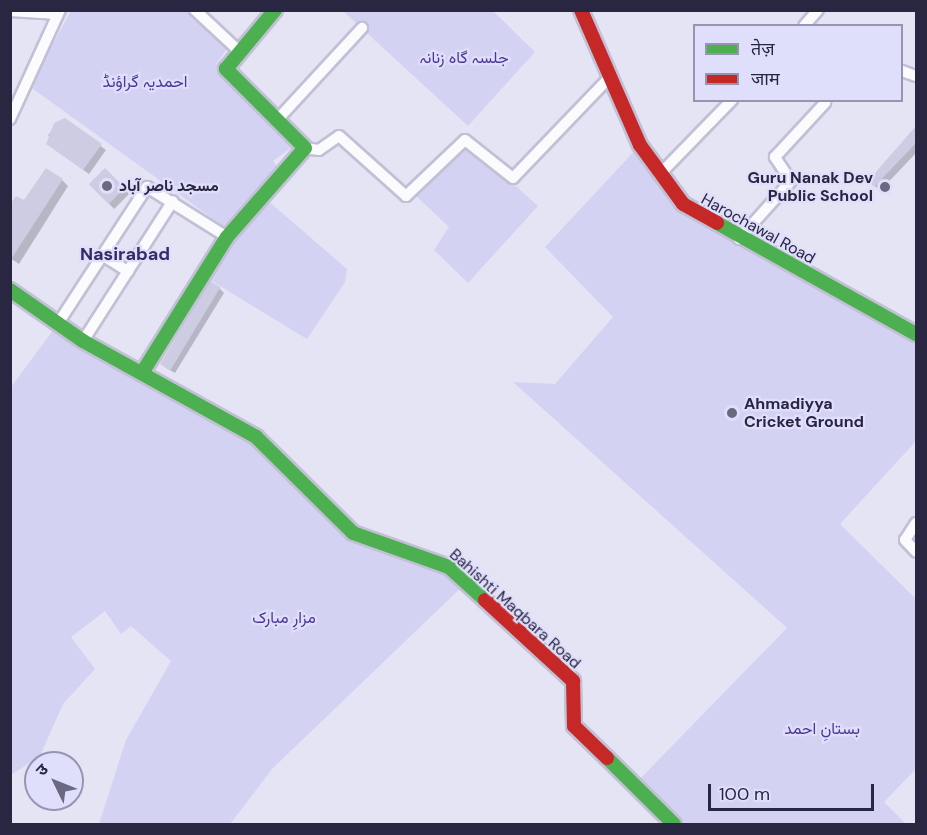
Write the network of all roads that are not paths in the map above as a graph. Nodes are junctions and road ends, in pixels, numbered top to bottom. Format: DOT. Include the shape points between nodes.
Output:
graph roads {
  1 [pos="195,10"];
  2 [pos="275,10"];
  3 [pos="581,10"];
  4 [pos="818,10"];
  5 [pos="10,11"];
  6 [pos="59,12"];
  7 [pos="806,24"];
  8 [pos="362,28"];
  9 [pos="239,51"];
  10 [pos="610,77"];
  11 [pos="730,102"];
  12 [pos="825,103"];
  13 [pos="10,119"];
  14 [pos="278,119"];
  15 [pos="305,148"];
  16 [pos="659,175"];
  17 [pos="173,201"];
  18 [pos="227,237"];
  19 [pos="739,239"];
  20 [pos="102,255"];
  21 [pos="128,271"];
  22 [pos="10,290"];
  23 [pos="57,325"];
  24 [pos="916,334"];
  25 [pos="83,341"];
  26 [pos="142,374"];
  27 [pos="916,523"];
  28 [pos="916,552"];
  29 [pos="674,825"];
  1 -- 9 [label="street"];
  2 -- 9 [label="street"];
  3 -- 10 [label="street, Harochawal Road"];
  4 -- 7 [label="street"];
  5 -- 6 [label="street"];
  6 -- 13 [label="street"];
  8 -- 14 [label="street"];
  9 -- 14 [label="street" via="228,74"];
  10 -- 15 [label="street" via="513,178 465,140 406,196 339,136 319,150"];
  10 -- 16 [label="street, Harochawal Road"];
  11 -- 16 [label="street"];
  12 -- 19 [label="street" via="775,157 791,181"];
  14 -- 15 [label="street"];
  15 -- 18 [label="street"];
  16 -- 19 [label="street, Harochawal Road" via="690,211"];
  17 -- 18 [label="street"];
  17 -- 20 [label="street" via="147,187"];
  17 -- 21 [label="street"];
  18 -- 26 [label="street"];
  19 -- 24 [label="street, Harochawal Road"];
  20 -- 21 [label="street"];
  20 -- 23 [label="street"];
  21 -- 25 [label="street"];
  22 -- 23 [label="street, Bahishti Maqbara Road"];
  23 -- 25 [label="street, Bahishti Maqbara Road"];
  25 -- 26 [label="street, Bahishti Maqbara Road"];
  26 -- 29 [label="street, Bahishti Maqbara Road" via="256,437 353,533 449,567 573,681 574,726"];
  27 -- 28 [label="street" via="905,540"];
}
